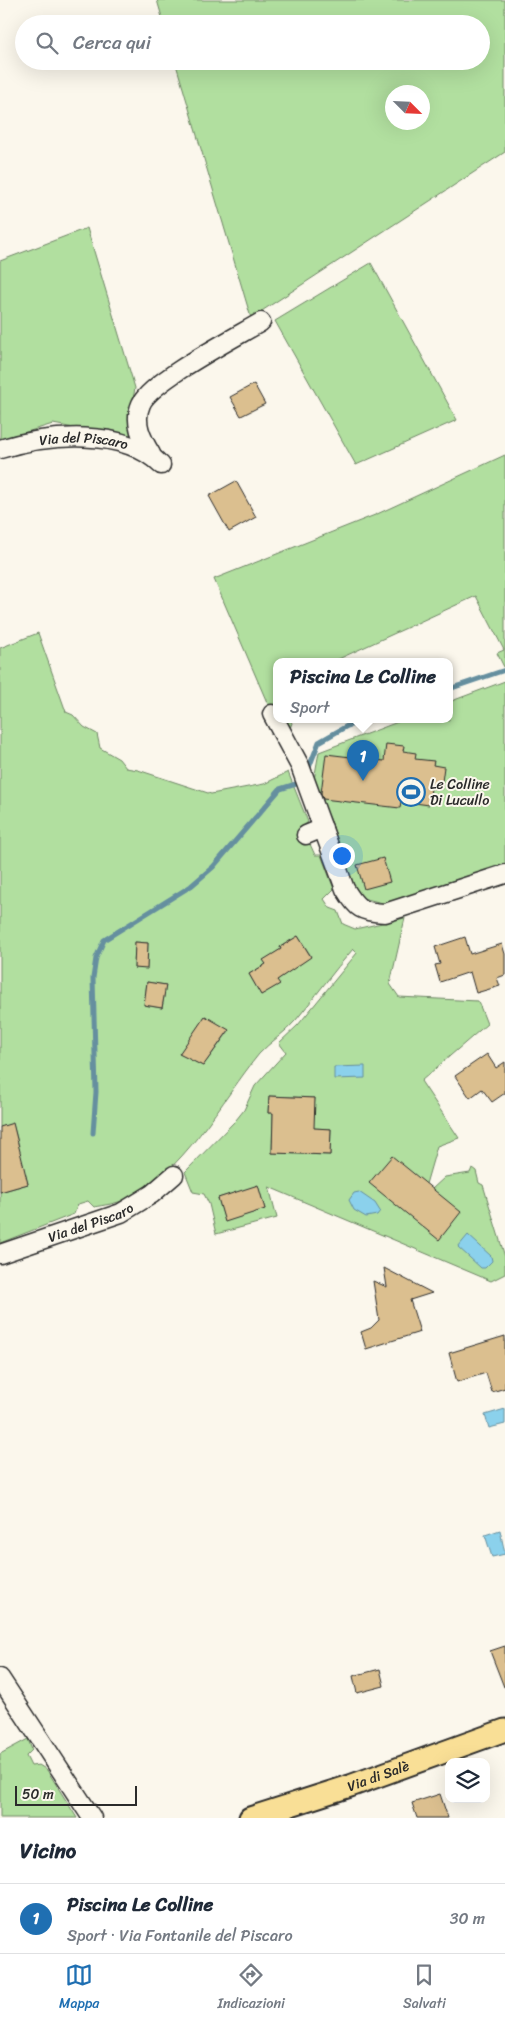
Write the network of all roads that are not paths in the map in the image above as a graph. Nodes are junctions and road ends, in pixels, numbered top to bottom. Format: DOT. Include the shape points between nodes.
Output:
graph roads {
  1 [pos="261,322"];
  2 [pos="0,449"];
  3 [pos="281,723"];
  4 [pos="323,828"];
  5 [pos="306,835"];
  6 [pos="505,874"];
  7 [pos="174,1175"];
  8 [pos="0,1254"];
  9 [pos="0,1678"];
  10 [pos="505,1730"];
  11 [pos="92,1818"];
  12 [pos="250,1818"];
  1 -- 2 [label="street, Via del Piscaro" via="165,380 145,397 138,424 140,437 156,460 131,446 94,438 48,438"];
  3 -- 4 [label="street" via="289,731"];
  4 -- 5 [label="street"];
  4 -- 6 [label="street" via="345,889 355,907 369,912 384,913"];
  7 -- 8 [label="street, Via del Piscaro" via="152,1194 121,1212"];
  9 -- 11 [label="street"];
  10 -- 12 [label="main road, Via di Salè"];
}
